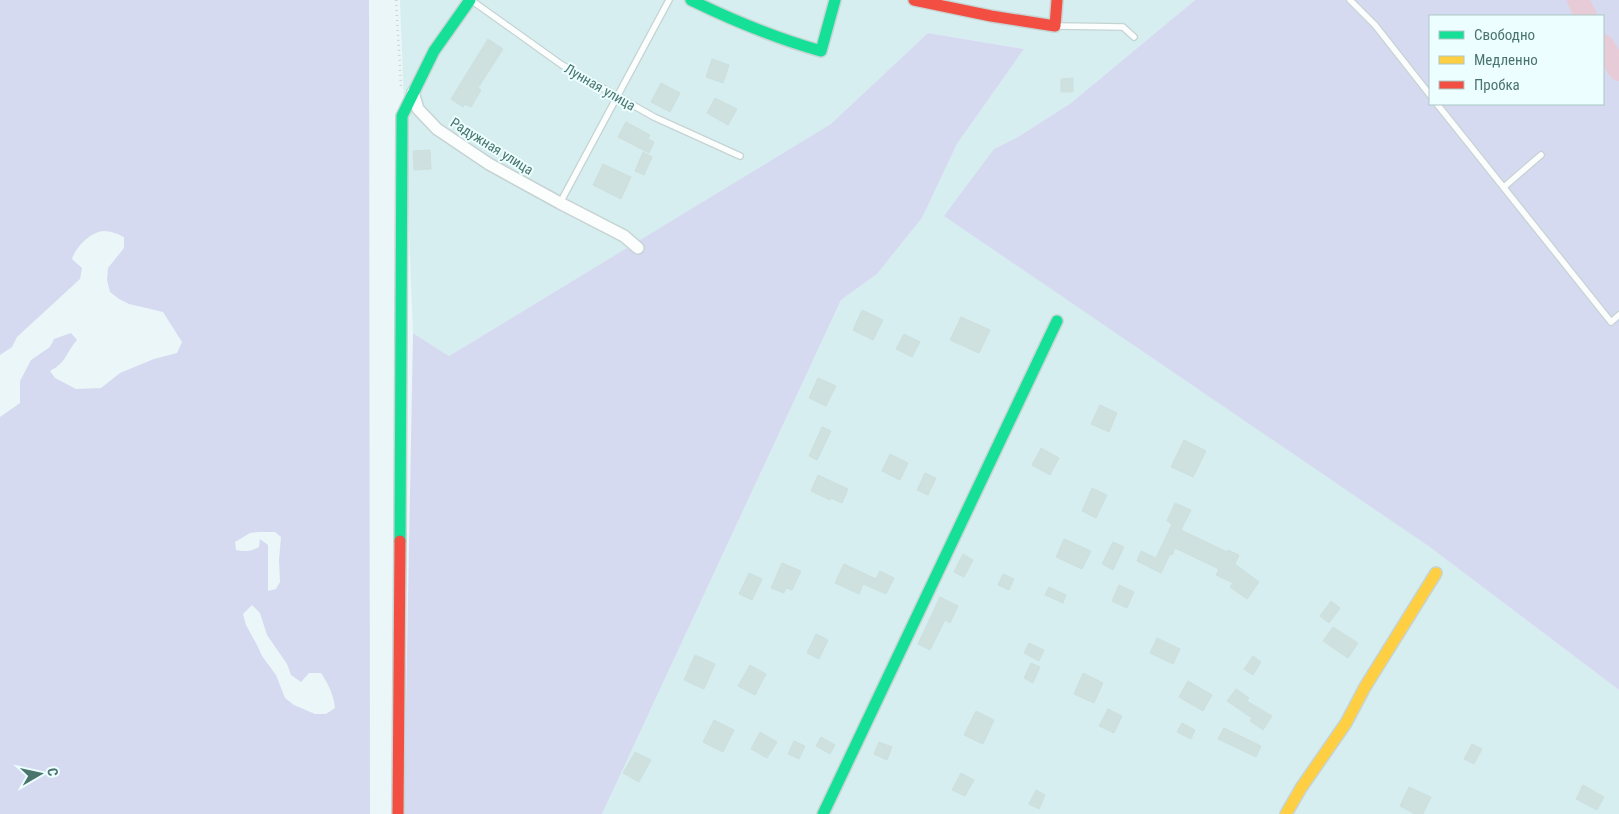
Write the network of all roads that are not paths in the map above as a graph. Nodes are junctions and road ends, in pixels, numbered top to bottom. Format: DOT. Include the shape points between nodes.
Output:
graph roads {
  1 [pos="470,0"];
  2 [pos="669,0"];
  3 [pos="692,0"];
  4 [pos="835,0"];
  5 [pos="914,0"];
  6 [pos="1057,0"];
  7 [pos="1350,0"];
  8 [pos="1055,26"];
  9 [pos="1134,37"];
  10 [pos="413,92"];
  11 [pos="1429,94"];
  12 [pos="618,97"];
  13 [pos="1438,105"];
  14 [pos="1541,155"];
  15 [pos="740,156"];
  16 [pos="1504,187"];
  17 [pos="560,203"];
  18 [pos="638,248"];
  19 [pos="1619,315"];
  20 [pos="1057,321"];
  21 [pos="1436,573"];
  22 [pos="398,814"];
  23 [pos="823,814"];
  24 [pos="1286,814"];
  1 -- 10 [label="street" via="434,51"];
  1 -- 12 [label="lane, Лунная улица" via="562,65"];
  2 -- 12 [label="lane"];
  3 -- 4 [label="street" via="738,23 822,51"];
  5 -- 8 [label="street"];
  6 -- 8 [label="street"];
  7 -- 11 [label="lane" via="1375,25"];
  8 -- 9 [label="lane" via="1123,27"];
  10 -- 17 [label="street, Радужная улица" via="418,109 436,129 489,164"];
  10 -- 22 [label="street" via="402,116"];
  12 -- 15 [label="lane, Лунная улица"];
  12 -- 17 [label="lane"];
  13 -- 16 [label="lane"];
  14 -- 16 [label="lane"];
  16 -- 19 [label="lane" via="1611,322"];
  17 -- 18 [label="street, Радужная улица" via="624,236"];
  20 -- 23 [label="street"];
  21 -- 24 [label="street" via="1346,723"];
}
